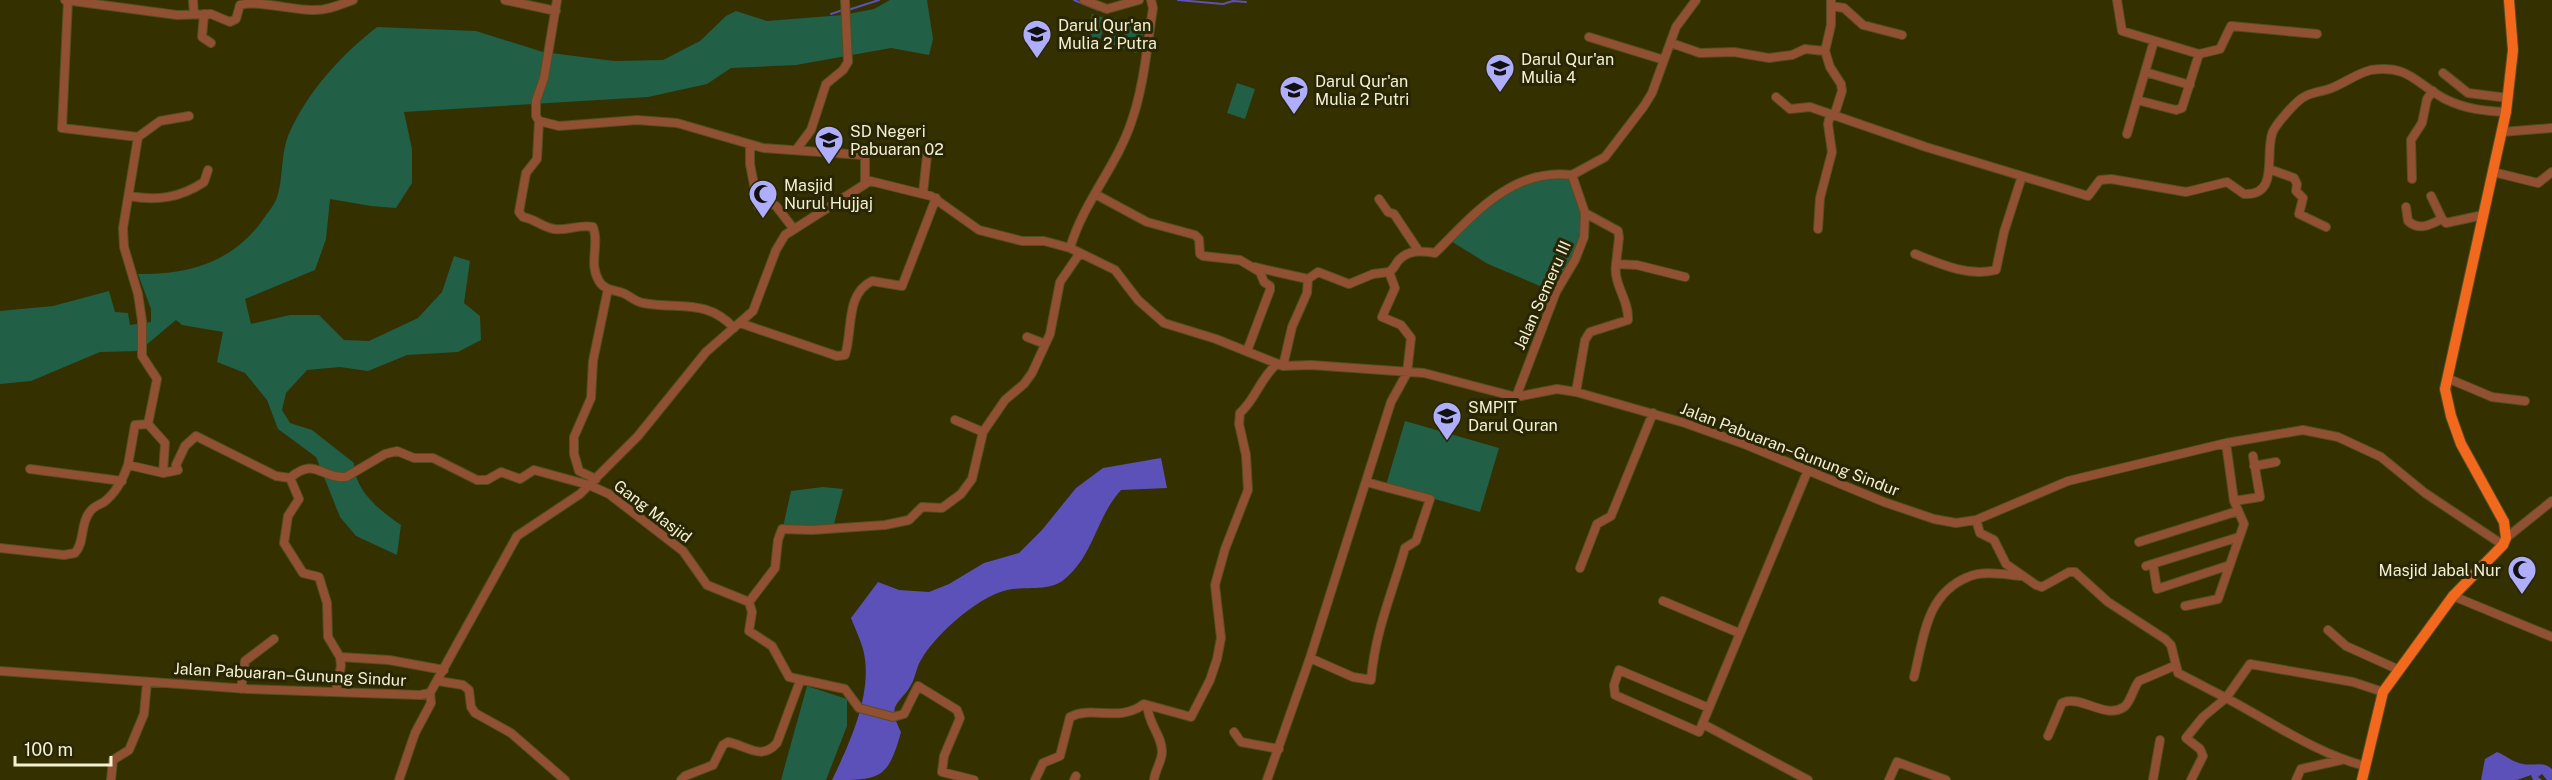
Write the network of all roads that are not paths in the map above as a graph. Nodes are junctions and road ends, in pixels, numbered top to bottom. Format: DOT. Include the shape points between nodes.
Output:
graph roads {
  1 [pos="63,0"];
  2 [pos="193,0"];
  3 [pos="353,0"];
  4 [pos="505,0"];
  5 [pos="557,0"];
  6 [pos="1084,0"];
  7 [pos="1139,0"];
  8 [pos="1696,0"];
  9 [pos="2117,0"];
  10 [pos="2509,0"];
  11 [pos="68,1"];
  12 [pos="1151,1"];
  13 [pos="1831,3"];
  14 [pos="844,7"];
  15 [pos="556,11"];
  16 [pos="199,14"];
  17 [pos="2317,34"];
  18 [pos="1902,35"];
  19 [pos="1589,37"];
  20 [pos="2154,41"];
  21 [pos="1671,43"];
  22 [pos="211,44"];
  23 [pos="1825,51"];
  24 [pos="2199,54"];
  25 [pos="1664,60"];
  26 [pos="2145,72"];
  27 [pos="2443,73"];
  28 [pos="2190,85"];
  29 [pos="2433,91"];
  30 [pos="1776,97"];
  31 [pos="2508,98"];
  32 [pos="2137,99"];
  33 [pos="2506,112"];
  34 [pos="1832,115"];
  35 [pos="189,116"];
  36 [pos="539,121"];
  37 [pos="2552,128"];
  38 [pos="2502,132"];
  39 [pos="2127,134"];
  40 [pos="138,137"];
  41 [pos="750,145"];
  42 [pos="928,146"];
  43 [pos="796,150"];
  44 [pos="208,170"];
  45 [pos="2269,170"];
  46 [pos="2493,172"];
  47 [pos="2552,172"];
  48 [pos="1572,175"];
  49 [pos="2022,177"];
  50 [pos="2412,179"];
  51 [pos="866,181"];
  52 [pos="923,193"];
  53 [pos="1095,194"];
  54 [pos="129,196"];
  55 [pos="2431,196"];
  56 [pos="936,198"];
  57 [pos="1379,199"];
  58 [pos="2406,207"];
  59 [pos="1585,213"];
  60 [pos="2482,215"];
  61 [pos="2442,219"];
  62 [pos="2326,227"];
  63 [pos="793,228"];
  64 [pos="1818,229"];
  65 [pos="1070,248"];
  66 [pos="1418,250"];
  67 [pos="1080,254"];
  68 [pos="1915,254"];
  69 [pos="1616,264"];
  70 [pos="1253,267"];
  71 [pos="1389,272"];
  72 [pos="1685,277"];
  73 [pos="1308,279"];
  74 [pos="608,289"];
  75 [pos="737,325"];
  76 [pos="1027,337"];
  77 [pos="1045,344"];
  78 [pos="1247,351"];
  79 [pos="1280,365"];
  80 [pos="1407,373"];
  81 [pos="2447,378"];
  82 [pos="1576,392"];
  83 [pos="1516,397"];
  84 [pos="2525,401"];
  85 [pos="1653,413"];
  86 [pos="955,420"];
  87 [pos="148,424"];
  88 [pos="983,432"];
  89 [pos="2226,443"];
  90 [pos="2253,456"];
  91 [pos="2276,462"];
  92 [pos="128,465"];
  93 [pos="2254,466"];
  94 [pos="30,469"];
  95 [pos="1808,470"];
  96 [pos="163,473"];
  97 [pos="290,478"];
  98 [pos="122,481"];
  99 [pos="592,482"];
  100 [pos="1366,482"];
  101 [pos="2234,501"];
  102 [pos="2552,501"];
  103 [pos="2238,511"];
  104 [pos="1976,520"];
  105 [pos="2240,537"];
  106 [pos="2139,542"];
  107 [pos="2504,542"];
  108 [pos="0,548"];
  109 [pos="2230,566"];
  110 [pos="1580,568"];
  111 [pos="2024,576"];
  112 [pos="2453,596"];
  113 [pos="1663,601"];
  114 [pos="749,602"];
  115 [pos="2185,606"];
  116 [pos="2328,630"];
  117 [pos="1739,633"];
  118 [pos="2552,637"];
  119 [pos="274,639"];
  120 [pos="340,657"];
  121 [pos="1310,658"];
  122 [pos="2174,666"];
  123 [pos="2397,669"];
  124 [pos="444,670"];
  125 [pos="0,671"];
  126 [pos="1914,677"];
  127 [pos="438,681"];
  128 [pos="800,681"];
  129 [pos="147,682"];
  130 [pos="241,688"];
  131 [pos="336,691"];
  132 [pos="2383,692"];
  133 [pos="430,693"];
  134 [pos="2226,698"];
  135 [pos="1147,705"];
  136 [pos="1709,708"];
  137 [pos="1703,724"];
  138 [pos="1234,732"];
  139 [pos="2048,736"];
  140 [pos="2160,741"];
  141 [pos="1279,749"];
  142 [pos="2341,760"];
  143 [pos="2365,766"];
  144 [pos="940,776"];
  145 [pos="111,780"];
  146 [pos="399,780"];
  147 [pos="565,780"];
  148 [pos="681,780"];
  149 [pos="974,780"];
  150 [pos="1035,780"];
  151 [pos="1154,780"];
  152 [pos="1267,780"];
  153 [pos="1808,780"];
  154 [pos="1888,780"];
  155 [pos="1946,780"];
  156 [pos="2153,780"];
  157 [pos="2191,780"];
  158 [pos="2296,780"];
  159 [pos="2362,780"];
  1 -- 11 [label="street"];
  2 -- 16 [label="street"];
  3 -- 16 [label="street" via="312,10 247,2 240,5 233,22"];
  4 -- 15 [label="street"];
  5 -- 15 [label="street"];
  6 -- 7 [label="street" via="1107,9"];
  8 -- 21 [label="street" via="1676,27"];
  9 -- 20 [label="street" via="2122,32"];
  10 -- 31 [label="main road" via="2513,50"];
  11 -- 16 [label="street" via="182,16"];
  11 -- 40 [label="street" via="62,128"];
  12 -- 53 [label="street" via="1153,9 1132,121"];
  13 -- 18 [label="street" via="1844,8 1863,25"];
  13 -- 23 [label="street" via="1832,26"];
  14 -- 43 [label="street" via="848,62 825,84 811,130"];
  15 -- 36 [label="street" via="536,101"];
  16 -- 22 [label="street" via="202,37"];
  17 -- 24 [label="street" via="2231,26 2220,49"];
  19 -- 25 [label="street"];
  20 -- 24 [label="street"];
  20 -- 26 [label="street"];
  21 -- 23 [label="street" via="1700,53 1734,52 1769,58 1805,49"];
  21 -- 25 [label="street"];
  23 -- 34 [label="street" via="1841,84"];
  24 -- 28 [label="street"];
  25 -- 48 [label="street" via="1652,93 1605,157"];
  26 -- 28 [label="street"];
  26 -- 32 [label="street"];
  27 -- 31 [label="street" via="2468,93"];
  28 -- 32 [label="street" via="2180,110"];
  29 -- 33 [label="street" via="2478,111"];
  29 -- 45 [label="street" via="2404,71 2378,70 2306,95 2276,124 2270,140"];
  29 -- 50 [label="street" via="2427,99 2422,123 2410,140"];
  30 -- 34 [label="street" via="1790,110 1810,107"];
  31 -- 33 [label="main road"];
  32 -- 39 [label="street"];
  33 -- 38 [label="main road"];
  34 -- 49 [label="street"];
  34 -- 64 [label="street" via="1828,124 1832,152 1820,198"];
  35 -- 40 [label="street" via="160,121"];
  36 -- 41 [label="street" via="559,126 625,121 677,123"];
  36 -- 74 [label="street" via="537,159 526,173 519,212 546,228 593,227 597,236 592,257 596,276"];
  37 -- 38 [label="street"];
  38 -- 46 [label="main road"];
  40 -- 54 [label="street"];
  41 -- 43 [label="street"];
  41 -- 63 [label="street" via="758,206 776,206"];
  42 -- 52 [label="street"];
  43 -- 51 [label="street" via="863,155"];
  44 -- 54 [label="street" via="204,182 187,194 158,200"];
  45 -- 49 [label="street" via="2266,185 2249,195 2227,182 2186,192 2111,179 2100,180 2088,196"];
  45 -- 62 [label="street" via="2294,178 2296,191 2303,198 2299,214"];
  46 -- 47 [label="street" via="2538,183"];
  46 -- 60 [label="main road"];
  48 -- 59 [label="street, Jalan Semeru III"];
  48 -- 66 [label="street" via="1557,173 1524,180 1482,205 1435,253"];
  49 -- 68 [label="street" via="2006,222 1996,270 1945,266"];
  51 -- 52 [label="street, Jalan Pabuaran–Gunung Sindur"];
  51 -- 63 [label="street, Jalan Pabuaran–Gunung Sindur"];
  52 -- 56 [label="street, Jalan Pabuaran–Gunung Sindur"];
  53 -- 65 [label="street"];
  53 -- 70 [label="street" via="1147,222 1196,235 1203,256 1240,260"];
  54 -- 87 [label="street" via="124,247 142,321 142,356 157,379"];
  55 -- 61 [label="street"];
  56 -- 65 [label="street, Jalan Pabuaran–Gunung Sindur" via="979,230"];
  56 -- 75 [label="street" via="903,285 872,280 857,296 845,355 837,356"];
  57 -- 66 [label="street"];
  58 -- 61 [label="street" via="2408,221 2413,225 2428,226"];
  59 -- 69 [label="street" via="1618,231"];
  59 -- 83 [label="street, Jalan Semeru III" via="1580,248 1556,292"];
  60 -- 61 [label="street" via="2446,223"];
  60 -- 81 [label="main road"];
  63 -- 75 [label="street, Jalan Pabuaran–Gunung Sindur" via="776,250 753,312"];
  65 -- 67 [label="street, Jalan Pabuaran–Gunung Sindur"];
  66 -- 71 [label="street" via="1398,260"];
  67 -- 77 [label="street" via="1060,282"];
  67 -- 78 [label="street, Jalan Pabuaran–Gunung Sindur" via="1115,270 1138,300 1164,323"];
  69 -- 72 [label="street"];
  69 -- 82 [label="street" via="1614,276 1629,308 1628,320 1590,332 1585,340"];
  70 -- 73 [label="street"];
  70 -- 78 [label="street" via="1270,286"];
  71 -- 73 [label="street" via="1349,284 1318,272"];
  71 -- 80 [label="street" via="1395,288 1382,317 1401,325 1411,338"];
  73 -- 79 [label="street" via="1307,293"];
  74 -- 75 [label="street" via="646,304 709,310"];
  74 -- 99 [label="street" via="593,362 591,398 574,437 573,454 579,471"];
  75 -- 99 [label="street, Jalan Pabuaran–Gunung Sindur" via="706,352 638,436"];
  76 -- 77 [label="street"];
  77 -- 88 [label="street" via="1028,379 1005,400"];
  78 -- 79 [label="street, Jalan Pabuaran–Gunung Sindur"];
  79 -- 80 [label="street, Jalan Pabuaran–Gunung Sindur"];
  79 -- 135 [label="street" via="1266,373 1252,402 1240,413 1248,490 1215,585 1221,638 1210,680 1191,717"];
  80 -- 83 [label="street, Jalan Pabuaran–Gunung Sindur" via="1446,376"];
  80 -- 100 [label="street" via="1391,402"];
  81 -- 84 [label="street" via="2492,397"];
  81 -- 107 [label="main road" via="2448,405 2457,435 2504,522"];
  82 -- 83 [label="street, Jalan Pabuaran–Gunung Sindur" via="1557,389"];
  82 -- 85 [label="street, Jalan Pabuaran–Gunung Sindur"];
  85 -- 95 [label="street, Jalan Pabuaran–Gunung Sindur"];
  85 -- 110 [label="street" via="1611,516 1597,524"];
  86 -- 88 [label="street"];
  87 -- 92 [label="street" via="135,425"];
  87 -- 96 [label="street" via="165,443"];
  88 -- 114 [label="street" via="972,479 961,494 942,508 922,507 909,520 885,525 782,529 775,568"];
  89 -- 101 [label="street"];
  89 -- 104 [label="street, Jalan Pabuaran–Gunung Sindur" via="2068,482"];
  89 -- 107 [label="street, Jalan Pabuaran–Gunung Sindur" via="2303,430 2346,440 2381,457 2425,493"];
  90 -- 93 [label="street"];
  91 -- 93 [label="street"];
  92 -- 96 [label="street"];
  92 -- 98 [label="street"];
  93 -- 101 [label="street" via="2260,497"];
  94 -- 98 [label="street"];
  95 -- 104 [label="street, Jalan Pabuaran–Gunung Sindur" via="1935,519 1956,523"];
  95 -- 117 [label="street"];
  96 -- 97 [label="street" via="178,470 176,465 185,446 196,436 276,476"];
  97 -- 99 [label="street" via="309,467 346,477 397,451 414,458 433,458 477,480 487,480 501,472 520,479 534,470"];
  97 -- 120 [label="street" via="299,500 288,516 284,543 303,573 319,577 327,603 328,637"];
  98 -- 108 [label="street" via="106,501 90,510 75,553"];
  99 -- 114 [label="street, Gang Masjid" via="683,551 707,585"];
  99 -- 124 [label="street, Jalan Pabuaran–Gunung Sindur" via="517,537"];
  100 -- 121 [label="street"];
  100 -- 121 [label="street" via="1430,499 1416,541 1405,548 1378,628 1371,680 1353,677"];
  101 -- 103 [label="street"];
  102 -- 107 [label="street"];
  103 -- 105 [label="street" via="2244,524"];
  103 -- 106 [label="street"];
  104 -- 111 [label="street" via="1980,533 1996,542 2006,564"];
  105 -- 109 [label="street"];
  105 -- 109 [label="street" via="2149,565 2157,589"];
  107 -- 112 [label="main road"];
  109 -- 115 [label="street" via="2218,599"];
  111 -- 122 [label="street" via="2042,587 2075,572 2108,602 2165,639 2171,645"];
  111 -- 126 [label="street" via="1969,576 1939,597 1932,607"];
  112 -- 118 [label="street"];
  112 -- 123 [label="main road"];
  113 -- 117 [label="street"];
  114 -- 128 [label="street" via="749,631 772,646 789,677"];
  116 -- 123 [label="street" via="2346,646"];
  117 -- 136 [label="street"];
  119 -- 130 [label="street" via="245,661"];
  120 -- 124 [label="street" via="389,660"];
  120 -- 131 [label="street"];
  121 -- 141 [label="street"];
  122 -- 134 [label="street" via="2190,681"];
  122 -- 139 [label="street" via="2139,681 2127,706 2121,708 2098,709 2075,701 2062,703"];
  123 -- 132 [label="main road"];
  124 -- 127 [label="street, Jalan Pabuaran–Gunung Sindur"];
  125 -- 129 [label="street, Jalan Pabuaran–Gunung Sindur"];
  127 -- 133 [label="street, Jalan Pabuaran–Gunung Sindur"];
  127 -- 147 [label="street" via="463,686 475,713 511,734"];
  128 -- 144 [label="street" via="845,689 859,708 893,717 904,714 915,688 923,688 960,714"];
  128 -- 148 [label="street" via="771,750 762,753 728,742 713,765"];
  129 -- 130 [label="street, Jalan Pabuaran–Gunung Sindur"];
  129 -- 145 [label="street" via="144,714 129,750 113,760"];
  130 -- 131 [label="street, Jalan Pabuaran–Gunung Sindur"];
  131 -- 133 [label="street, Jalan Pabuaran–Gunung Sindur"];
  132 -- 134 [label="street" via="2342,680 2250,664"];
  132 -- 143 [label="main road"];
  133 -- 146 [label="street" via="431,703 415,733"];
  134 -- 142 [label="street"];
  134 -- 157 [label="street" via="2186,738 2200,749 2202,756"];
  135 -- 150 [label="street" via="1133,712 1079,712 1070,717 1060,756 1043,764"];
  135 -- 151 [label="street" via="1152,728 1161,738 1162,751"];
  136 -- 137 [label="street"];
  136 -- 137 [label="street" via="1619,670 1615,695 1700,732"];
  137 -- 153 [label="street"];
  138 -- 141 [label="street" via="1241,742"];
  140 -- 156 [label="street"];
  141 -- 152 [label="street"];
  142 -- 143 [label="street"];
  142 -- 158 [label="street" via="2301,769"];
  143 -- 159 [label="main road"];
  144 -- 149 [label="street"];
  154 -- 155 [label="street" via="1897,762"];
}
